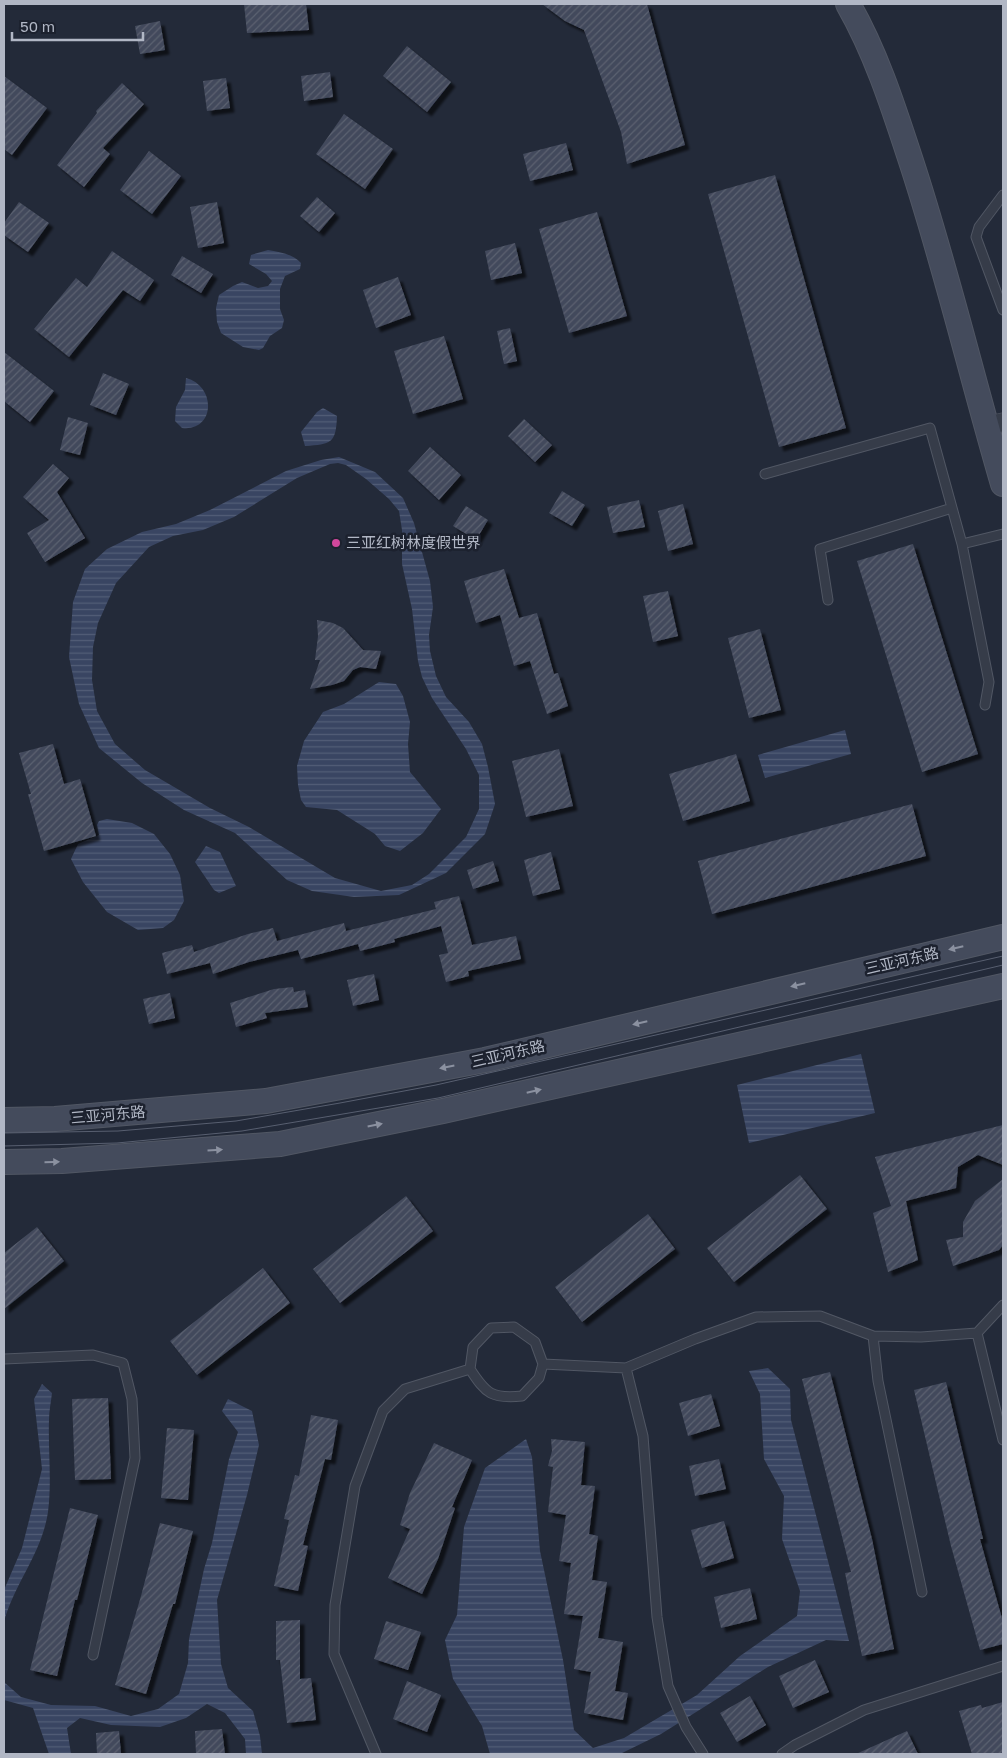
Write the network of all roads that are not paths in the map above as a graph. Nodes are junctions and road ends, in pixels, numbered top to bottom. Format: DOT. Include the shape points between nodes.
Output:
graph roads {
  1 [pos="848,4"];
  2 [pos="1003,194"];
  3 [pos="1003,310"];
  4 [pos="995,424"];
  5 [pos="765,474"];
  6 [pos="1003,484"];
  7 [pos="952,508"];
  8 [pos="1003,534"];
  9 [pos="962,544"];
  10 [pos="828,600"];
  11 [pos="985,705"];
  12 [pos="1003,936"];
  13 [pos="1003,986"];
  14 [pos="4,1120"];
  15 [pos="4,1162"];
  16 [pos="1003,1305"];
  17 [pos="977,1332"];
  18 [pos="873,1336"];
  19 [pos="4,1359"];
  20 [pos="543,1364"];
  21 [pos="626,1368"];
  22 [pos="470,1369"];
  23 [pos="1003,1440"];
  24 [pos="922,1592"];
  25 [pos="93,1655"];
  26 [pos="1003,1666"];
  27 [pos="376,1754"];
  28 [pos="703,1754"];
  29 [pos="782,1754"];
  1 -- 4 [label="main road" via="891,99"];
  2 -- 3 [label="lane" via="979,227 976,237"];
  4 -- 6 [label="main road"];
  5 -- 7 [label="lane" via="930,428"];
  7 -- 9 [label="lane"];
  7 -- 10 [label="lane" via="820,549"];
  8 -- 9 [label="lane"];
  9 -- 11 [label="lane" via="990,682"];
  12 -- 14 [label="main road, 三亚河东路, one-way" via="484,1060 266,1101 55,1119"];
  15 -- 13 [label="main road, one-way" via="62,1161 280,1144 443,1111"];
  16 -- 17 [label="lane"];
  17 -- 18 [label="lane" via="921,1337"];
  17 -- 23 [label="lane"];
  18 -- 21 [label="lane" via="820,1316 756,1317"];
  18 -- 24 [label="lane" via="878,1381"];
  19 -- 25 [label="lane" via="93,1355 122,1363 132,1399 135,1458"];
  20 -- 21 [label="lane"];
  20 -- 22 [label="lane" via="539,1378 522,1396 503,1398 483,1389"];
  20 -- 22 [label="lane" via="536,1342 514,1327 491,1328 473,1347"];
  21 -- 28 [label="lane" via="643,1436 657,1617 668,1686 686,1727"];
  22 -- 27 [label="lane" via="405,1389 383,1411 354,1486 335,1605 334,1654"];
  26 -- 29 [label="lane" via="864,1710"];
}
